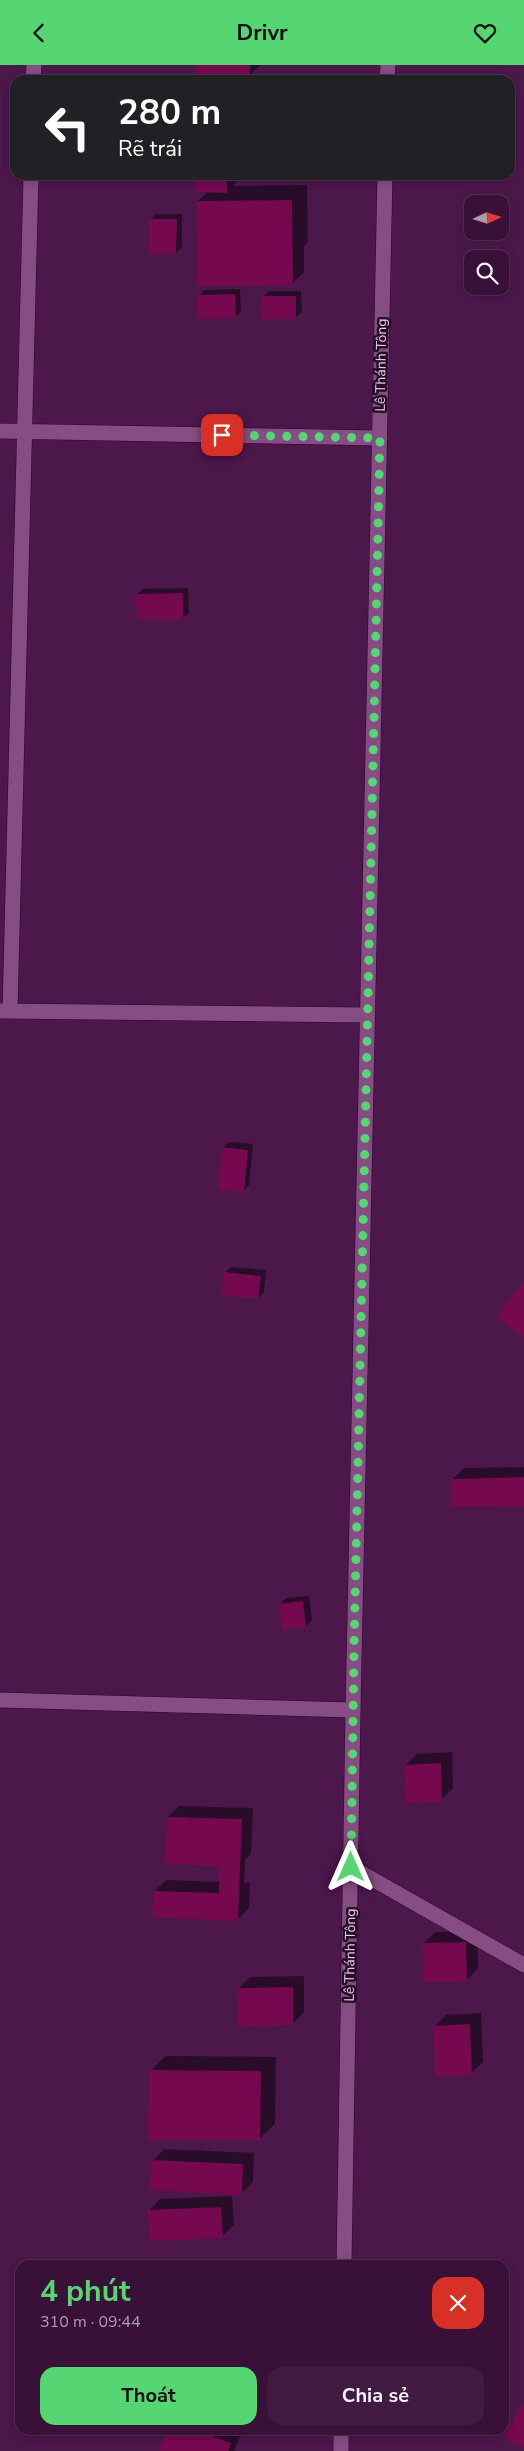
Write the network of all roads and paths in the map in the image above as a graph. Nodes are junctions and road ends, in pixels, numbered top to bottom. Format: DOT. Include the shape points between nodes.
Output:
graph roads {
  1 [pos="31,180"];
  2 [pos="385,180"];
  3 [pos="0,431"];
  4 [pos="24,432"];
  5 [pos="380,438"];
  6 [pos="5,1011"];
  7 [pos="367,1015"];
  8 [pos="0,1700"];
  9 [pos="353,1710"];
  10 [pos="351,1867"];
  11 [pos="524,1965"];
  12 [pos="344,2260"];
  13 [pos="342,2435"];
  14 [pos="341,2451"];
  1 -- 4 [label="street"];
  2 -- 5 [label="street, Lê Thánh Tông"];
  3 -- 4 [label="street"];
  4 -- 5 [label="street"];
  4 -- 6 [label="street"];
  5 -- 7 [label="street, Lê Thánh Tông"];
  6 -- 7 [label="street"];
  7 -- 9 [label="street, Lê Thánh Tông"];
  8 -- 9 [label="street"];
  9 -- 10 [label="street, Lê Thánh Tông"];
  10 -- 11 [label="street"];
  10 -- 12 [label="street, Lê Thánh Tông"];
  13 -- 14 [label="street"];
}
